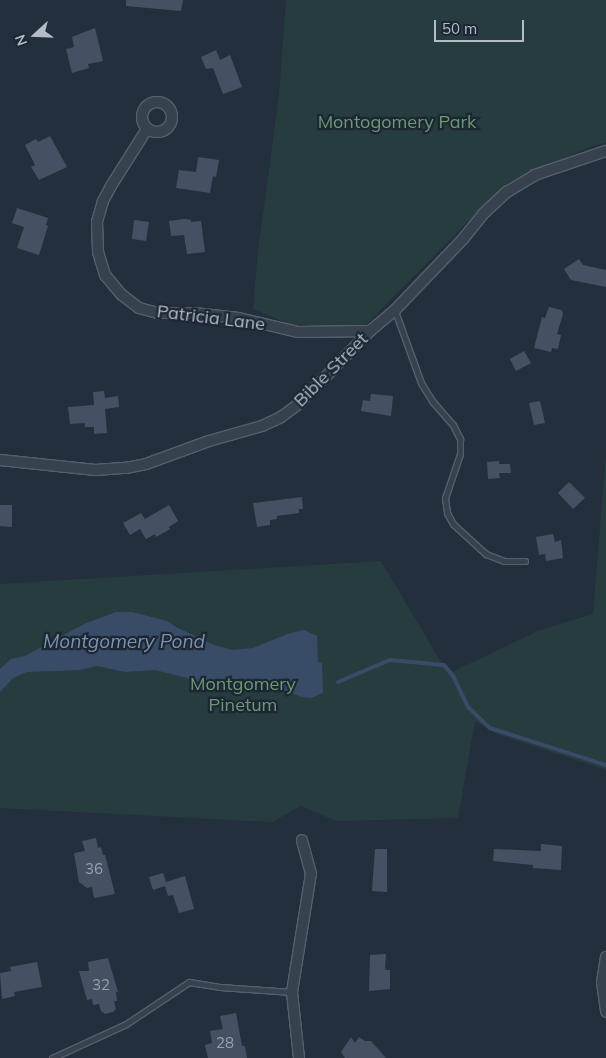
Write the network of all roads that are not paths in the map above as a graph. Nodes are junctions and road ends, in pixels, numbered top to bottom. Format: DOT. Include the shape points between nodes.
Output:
graph roads {
  1 [pos="147,129"];
  2 [pos="606,150"];
  3 [pos="395,310"];
  4 [pos="370,331"];
  5 [pos="0,460"];
  6 [pos="525,561"];
  7 [pos="302,840"];
  8 [pos="606,957"];
  9 [pos="292,992"];
  10 [pos="606,1012"];
  11 [pos="52,1058"];
  12 [pos="299,1058"];
  1 -- 4 [label="street, Patricia Lane" via="110,186 98,222 98,252 105,275 122,294 139,308 158,313 194,312 240,318 298,332"];
  2 -- 3 [label="street, Bible Street" via="535,175 507,192"];
  3 -- 4 [label="street, Bible Street"];
  3 -- 6 [label="lane" via="421,383 460,439 460,454 445,498 447,513 454,524 486,554 504,561"];
  4 -- 5 [label="street, Bible Street" via="299,404 262,426 126,468 95,470"];
  7 -- 9 [label="street" via="311,874"];
  8 -- 10 [label="street" via="602,982"];
  9 -- 11 [label="lane" via="189,982 126,1024"];
  9 -- 12 [label="street"];
}
